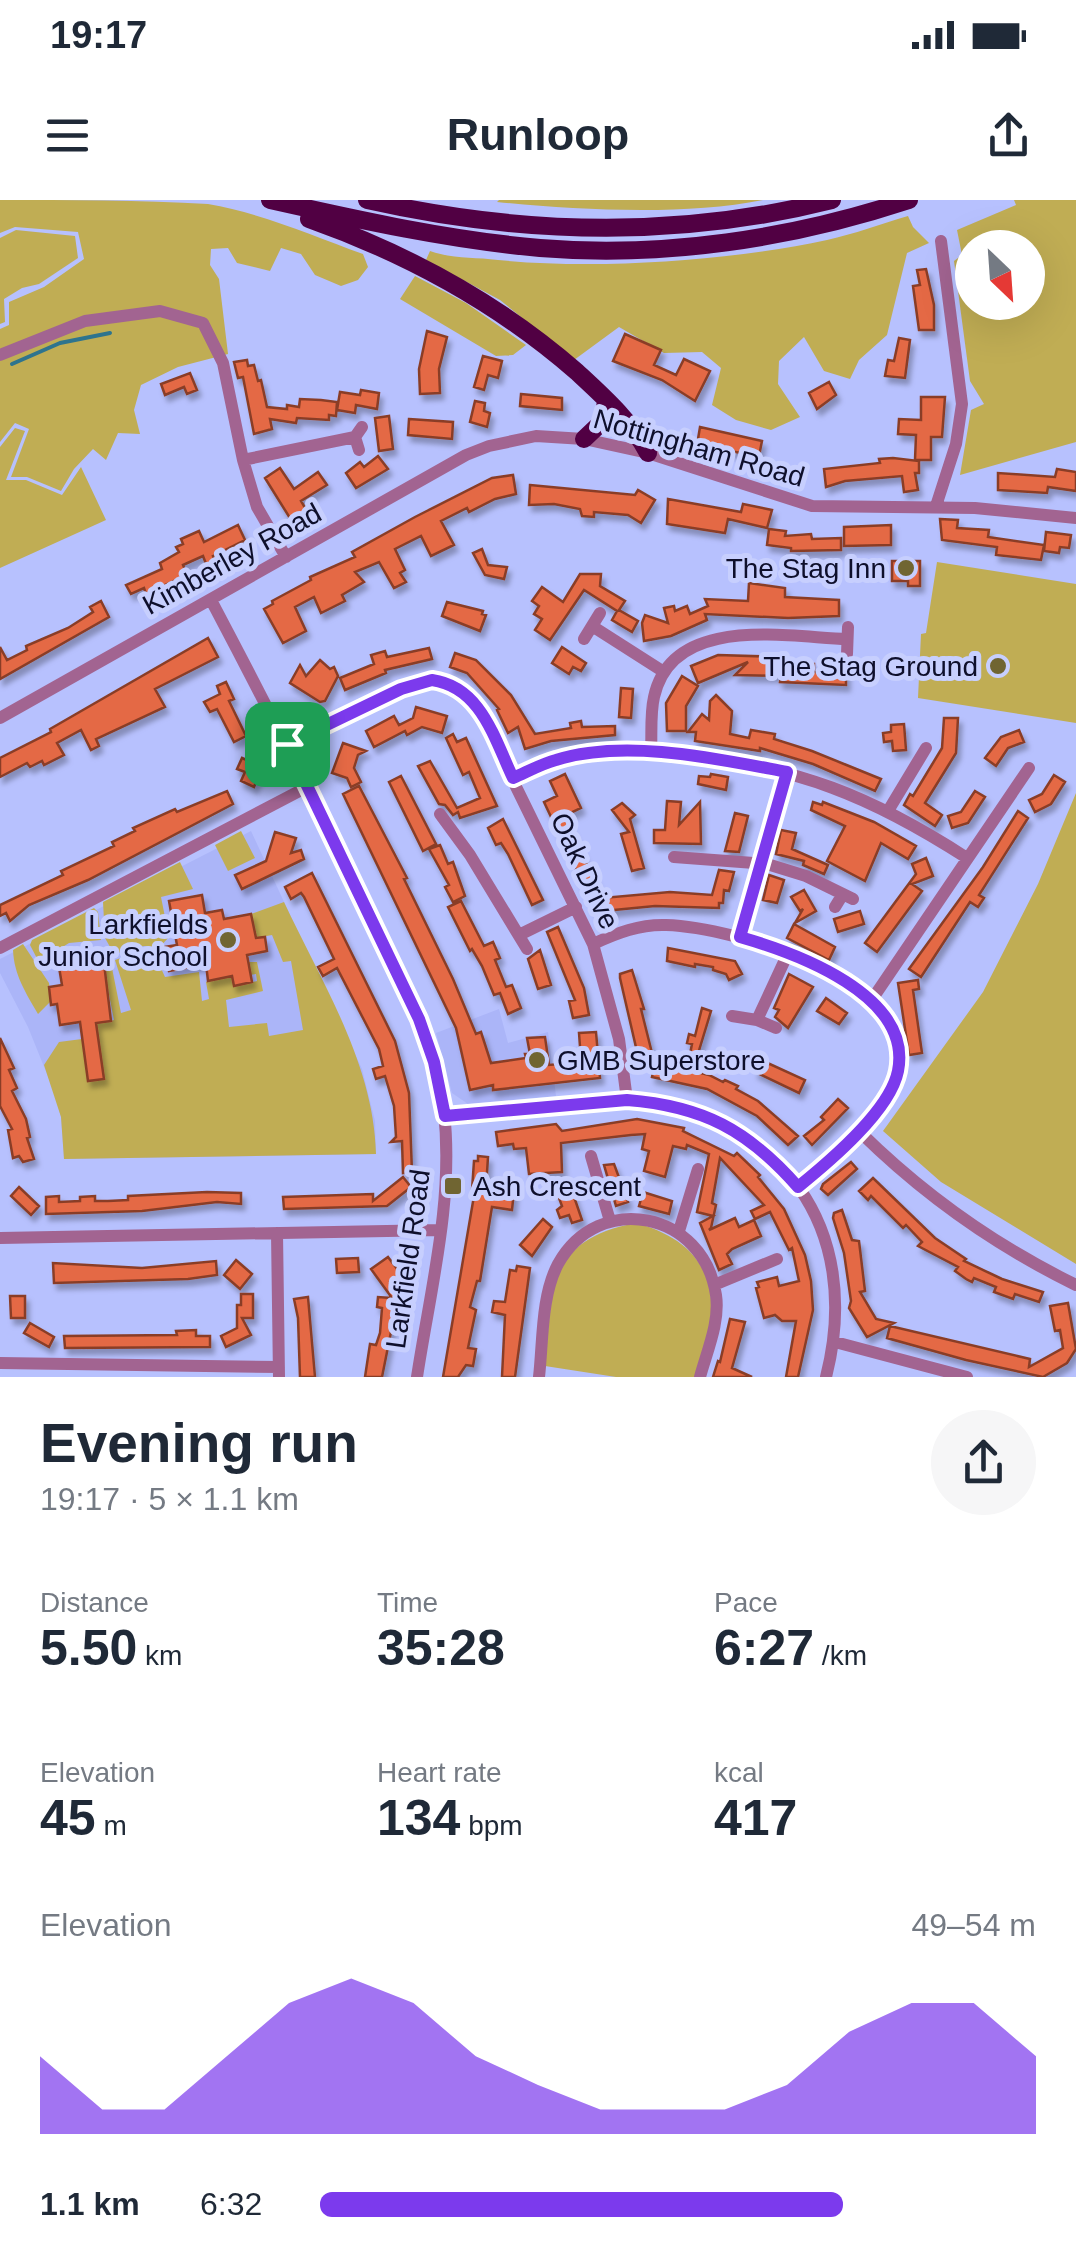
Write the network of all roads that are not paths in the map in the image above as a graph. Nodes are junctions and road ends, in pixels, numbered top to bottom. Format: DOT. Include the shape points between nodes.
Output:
graph roads {
  1 [pos="257,200"];
  2 [pos="270,200"];
  3 [pos="367,200"];
  4 [pos="832,200"];
  5 [pos="908,200"];
  6 [pos="941,241"];
  7 [pos="0,355"];
  8 [pos="606,400"];
  9 [pos="358,438"];
  10 [pos="584,439"];
  11 [pos="489,446"];
  12 [pos="648,453"];
  13 [pos="243,460"];
  14 [pos="936,506"];
  15 [pos="1076,518"];
  16 [pos="286,557"];
  17 [pos="211,600"];
  18 [pos="600,613"];
  19 [pos="847,654"];
  20 [pos="664,672"];
  21 [pos="0,718"];
  22 [pos="287,744"];
  23 [pos="926,748"];
  24 [pos="651,752"];
  25 [pos="901,760"];
  26 [pos="914,768"];
  27 [pos="1029,768"];
  28 [pos="787,772"];
  29 [pos="513,778"];
  30 [pos="309,786"];
  31 [pos="888,811"];
  32 [pos="440,814"];
  33 [pos="674,856"];
  34 [pos="967,858"];
  35 [pos="762,864"];
  36 [pos="576,907"];
  37 [pos="835,907"];
  38 [pos="519,934"];
  39 [pos="740,937"];
  40 [pos="594,944"];
  41 [pos="0,948"];
  42 [pos="527,948"];
  43 [pos="789,951"];
  44 [pos="872,1001"];
  45 [pos="732,1016"];
  46 [pos="757,1020"];
  47 [pos="776,1028"];
  48 [pos="627,1100"];
  49 [pos="445,1116"];
  50 [pos="860,1132"];
  51 [pos="591,1156"];
  52 [pos="698,1168"];
  53 [pos="798,1187"];
  54 [pos="610,1221"];
  55 [pos="440,1230"];
  56 [pos="679,1232"];
  57 [pos="277,1233"];
  58 [pos="0,1238"];
  59 [pos="768,1258"];
  60 [pos="714,1284"];
  61 [pos="1076,1285"];
  62 [pos="834,1342"];
  63 [pos="0,1363"];
  64 [pos="279,1372"];
  65 [pos="417,1377"];
  66 [pos="539,1377"];
  67 [pos="700,1377"];
  68 [pos="826,1377"];
  69 [pos="966,1377"];
  1 -- 8 [label="highway" via="380,245 475,296 549,348"];
  2 -- 5 [label="highway" via="481,241 636,250 810,228"];
  3 -- 4 [label="highway" via="500,223 596,228 730,222"];
  6 -- 14 [label="street" via="962,404"];
  7 -- 13 [label="street" via="85,320 160,312 203,323 223,363"];
  8 -- 10 [label="highway" via="603,421"];
  8 -- 12 [label="highway"];
  9 -- 13 [label="street"];
  10 -- 11 [label="street, Nottingham Road" via="536,436"];
  10 -- 12 [label="street, Nottingham Road"];
  11 -- 16 [label="street, Kimberley Road"];
  12 -- 14 [label="street, Nottingham Road" via="812,506"];
  13 -- 16 [label="street" via="257,508"];
  14 -- 15 [label="street, Nottingham Road"];
  16 -- 17 [label="street, Kimberley Road"];
  17 -- 21 [label="street, Kimberley Road"];
  17 -- 22 [label="street, Larkfield Road"];
  18 -- 20 [label="street" via="588,632"];
  19 -- 20 [label="street" via="847,633 715,637 686,650"];
  20 -- 24 [label="street" via="654,696"];
  22 -- 29 [label="street, Oak Drive" via="432,680 473,699"];
  22 -- 30 [label="street, Larkfield Road"];
  23 -- 26 [label="street"];
  24 -- 28 [label="street"];
  24 -- 29 [label="street" via="580,754"];
  25 -- 26 [label="street"];
  26 -- 31 [label="street"];
  27 -- 34 [label="street"];
  28 -- 31 [label="street"];
  28 -- 35 [label="street"];
  29 -- 36 [label="street, Oak Drive"];
  30 -- 41 [label="street"];
  30 -- 49 [label="street, Larkfield Road" via="419,1019"];
  31 -- 34 [label="street"];
  32 -- 38 [label="street"];
  33 -- 35 [label="street"];
  34 -- 44 [label="street"];
  35 -- 37 [label="street" via="848,896"];
  35 -- 39 [label="street"];
  36 -- 38 [label="street"];
  36 -- 40 [label="street, Oak Drive"];
  38 -- 42 [label="street"];
  39 -- 40 [label="street" via="663,924"];
  39 -- 43 [label="street"];
  40 -- 48 [label="street, Oak Drive" via="619,1038"];
  43 -- 44 [label="street"];
  43 -- 46 [label="street"];
  44 -- 50 [label="street" via="896,1036 898,1074"];
  45 -- 46 [label="street"];
  46 -- 47 [label="street"];
  48 -- 49 [label="street"];
  48 -- 53 [label="street" via="680,1108 730,1126"];
  49 -- 55 [label="street, Larkfield Road"];
  50 -- 53 [label="street"];
  50 -- 61 [label="street" via="965,1222"];
  51 -- 54 [label="street"];
  52 -- 56 [label="street"];
  53 -- 62 [label="street" via="828,1248 836,1285"];
  54 -- 56 [label="street" via="647,1219"];
  54 -- 66 [label="street" via="571,1246 550,1281"];
  55 -- 57 [label="street"];
  55 -- 65 [label="street, Larkfield Road"];
  56 -- 60 [label="street"];
  57 -- 58 [label="street"];
  57 -- 64 [label="street"];
  59 -- 60 [label="street"];
  60 -- 67 [label="street" via="717,1312"];
  62 -- 68 [label="street"];
  62 -- 69 [label="street"];
  63 -- 64 [label="street"];
}
